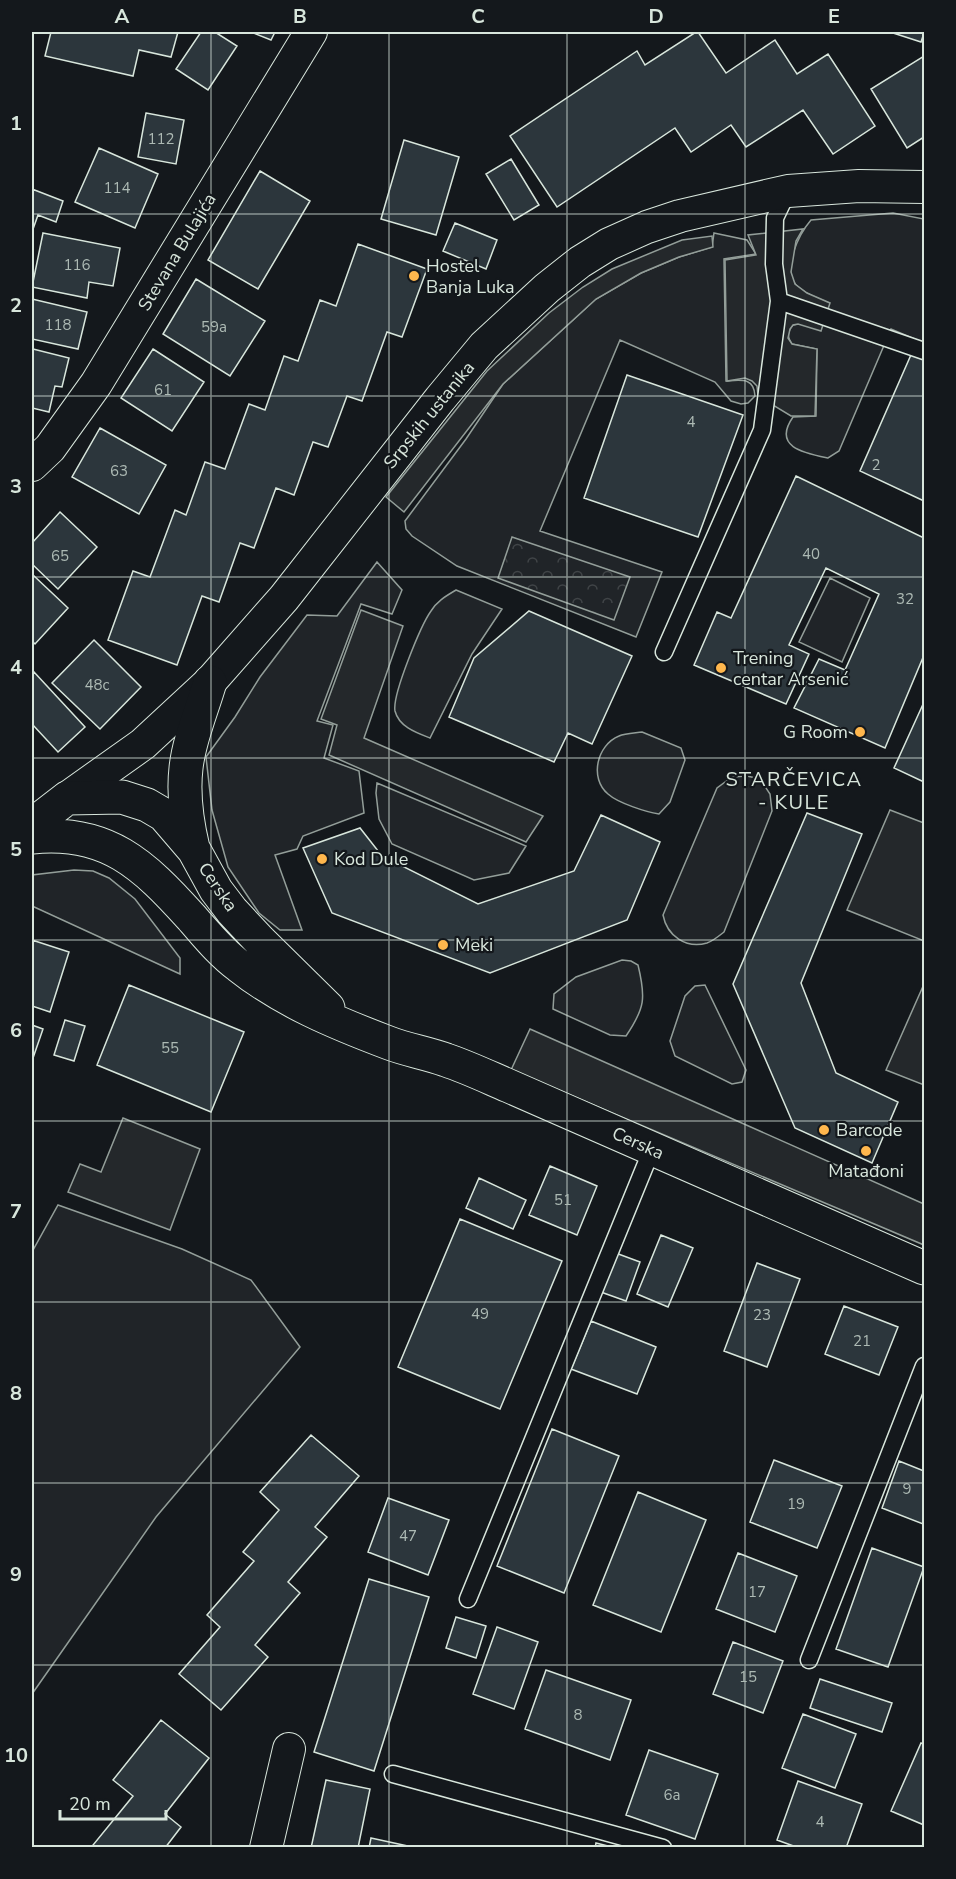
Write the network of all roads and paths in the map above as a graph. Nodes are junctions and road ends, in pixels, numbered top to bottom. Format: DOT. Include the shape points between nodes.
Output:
graph roads {
  1 [pos="311,32"];
  2 [pos="924,187"];
  3 [pos="788,191"];
  4 [pos="779,301"];
  5 [pos="924,351"];
  6 [pos="32,465"];
  7 [pos="664,652"];
  8 [pos="210,682"];
  9 [pos="67,798"];
  10 [pos="32,825"];
  11 [pos="32,837"];
  12 [pos="194,850"];
  13 [pos="347,1026"];
  14 [pos="651,1149"];
  15 [pos="924,1268"];
  16 [pos="924,1366"];
  17 [pos="468,1599"];
  18 [pos="808,1660"];
  19 [pos="290,1749"];
  20 [pos="393,1774"];
  21 [pos="267,1848"];
  22 [pos="663,1848"];
  1 -- 6 [label="street, Stevana Bulajića" via="96,384 50,448"];
  2 -- 3 [label="street, Srpskih ustanika"];
  3 -- 4 [label="lane" via="774,226"];
  3 -- 8 [label="street, Srpskih ustanika" via="647,227 600,250 547,288 484,346 284,598"];
  4 -- 5 [label="lane"];
  4 -- 7 [label="lane" via="762,430"];
  8 -- 9 [label="street, Srpskih ustanika" via="143,744"];
  8 -- 12 [label="street" via="186,770 186,814"];
  9 -- 10 [label="street, Srpskih ustanika"];
  9 -- 12 [label="street, Cerska" via="122,797 147,805 164,815"];
  11 -- 13 [label="street, Cerska" via="94,843 131,859 239,967 295,1003"];
  12 -- 13 [label="street, Cerska" via="232,911"];
  13 -- 14 [label="street, Cerska" via="390,1044 446,1060"];
  14 -- 15 [label="street, Cerska"];
  14 -- 17 [label="lane"];
  16 -- 18 [label="lane"];
  19 -- 21 [label="street"];
  20 -- 22 [label="lane"];
}
